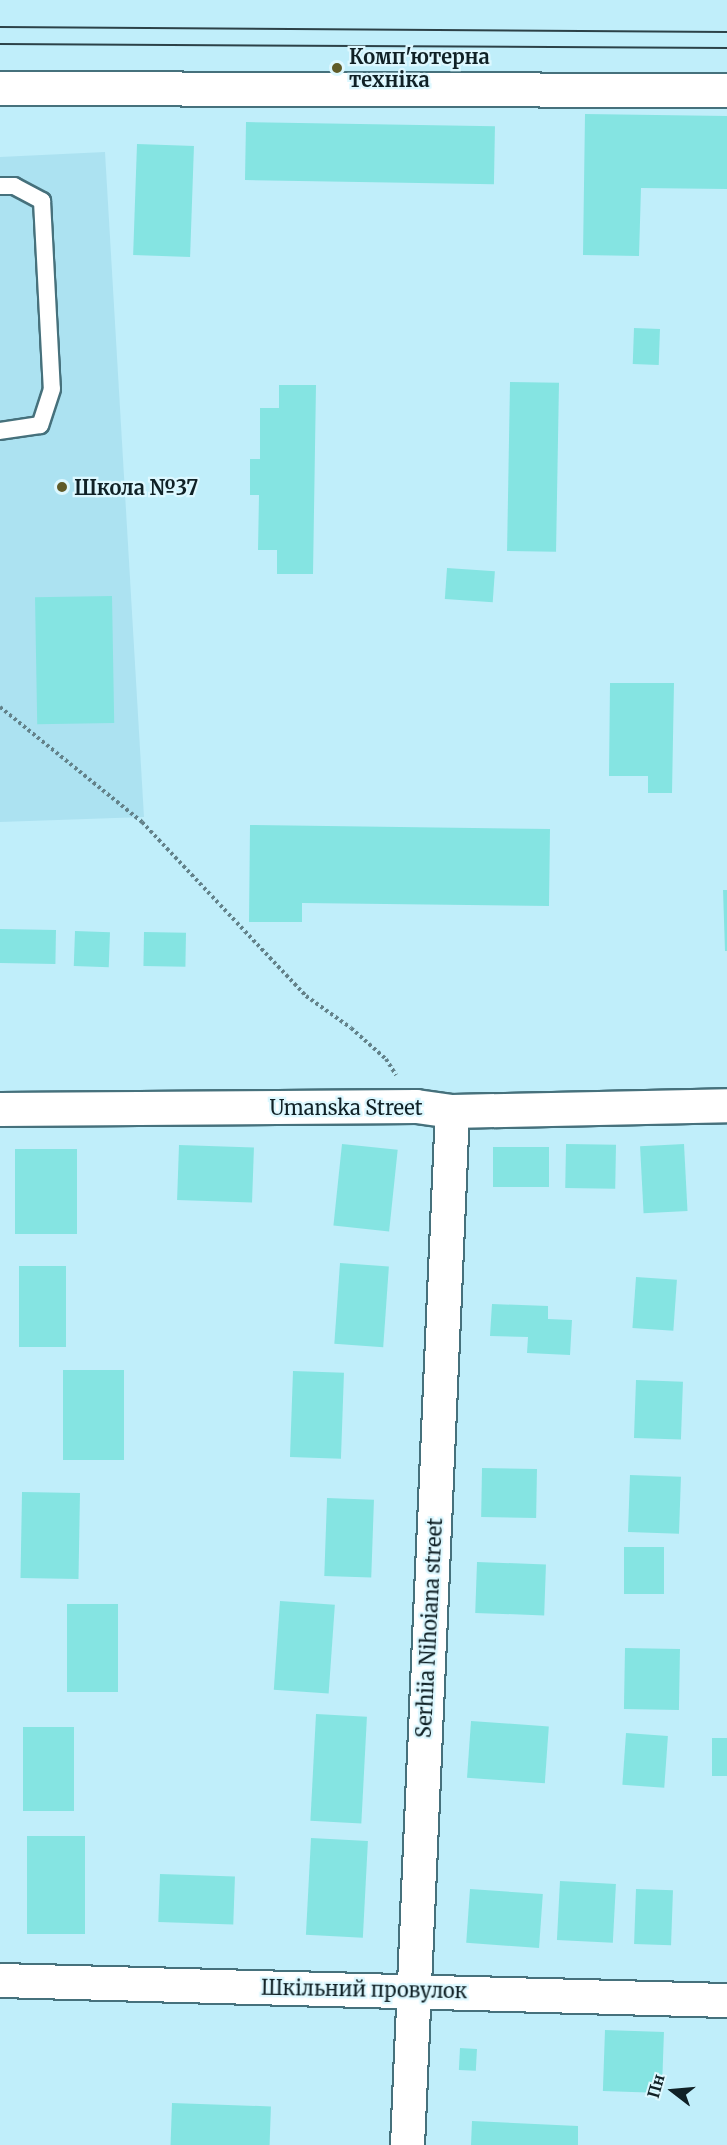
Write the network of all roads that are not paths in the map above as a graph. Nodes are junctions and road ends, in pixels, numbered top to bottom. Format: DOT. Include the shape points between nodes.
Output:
graph roads {
  1 [pos="0,88"];
  2 [pos="727,90"];
  3 [pos="0,186"];
  4 [pos="0,430"];
  5 [pos="727,1105"];
  6 [pos="0,1109"];
  7 [pos="452,1111"];
  8 [pos="0,1980"];
  9 [pos="413,1990"];
  10 [pos="727,2000"];
  11 [pos="407,2145"];
  1 -- 2 [label="street"];
  3 -- 4 [label="lane" via="14,186 42,201 52,389 39,425"];
  5 -- 7 [label="street, Umanska Street"];
  6 -- 7 [label="street, Umanska Street" via="416,1106"];
  7 -- 9 [label="street, Serhiia Nihoiana street"];
  8 -- 9 [label="street, Шкільний провулок"];
  9 -- 10 [label="street, Шкільний провулок"];
  9 -- 11 [label="street, Serhiia Nihoiana street"];
}
